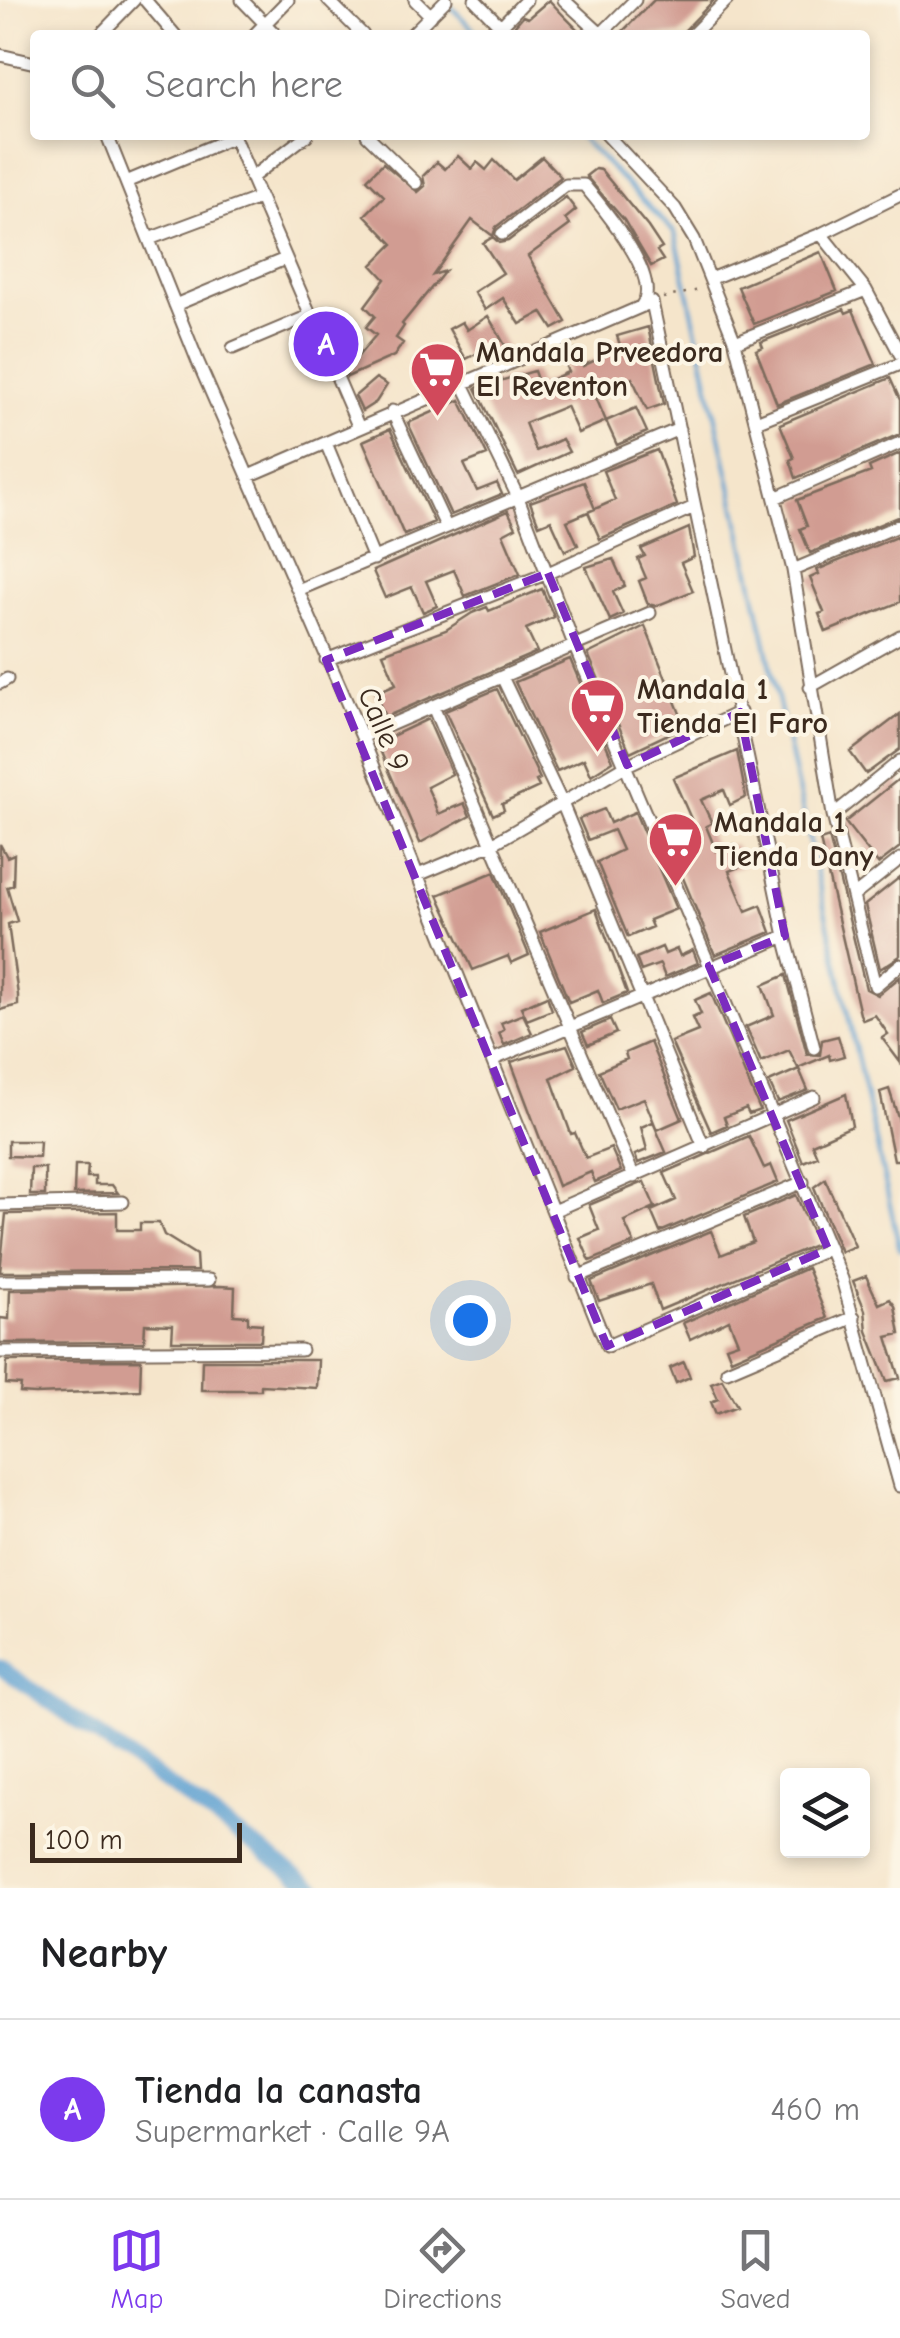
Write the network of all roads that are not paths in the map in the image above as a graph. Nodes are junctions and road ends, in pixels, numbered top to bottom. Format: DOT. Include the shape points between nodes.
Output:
graph roads {
  1 [pos="134,0"];
  2 [pos="145,0"];
  3 [pos="242,0"];
  4 [pos="288,0"];
  5 [pos="328,0"];
  6 [pos="416,0"];
  7 [pos="476,0"];
  8 [pos="526,0"];
  9 [pos="564,0"];
  10 [pos="634,0"];
  11 [pos="727,0"];
  12 [pos="439,7"];
  13 [pos="264,23"];
  14 [pos="105,30"];
  15 [pos="171,30"];
  16 [pos="258,30"];
  17 [pos="271,30"];
  18 [pos="358,30"];
  19 [pos="416,30"];
  20 [pos="504,30"];
  21 [pos="506,30"];
  22 [pos="596,30"];
  23 [pos="606,30"];
  24 [pos="697,30"];
  25 [pos="0,55"];
  26 [pos="30,62"];
  27 [pos="109,140"];
  28 [pos="225,140"];
  29 [pos="236,140"];
  30 [pos="299,140"];
  31 [pos="371,140"];
  32 [pos="612,140"];
  33 [pos="250,178"];
  34 [pos="126,182"];
  35 [pos="416,183"];
  36 [pos="900,195"];
  37 [pos="259,198"];
  38 [pos="502,234"];
  39 [pos="821,234"];
  40 [pos="149,239"];
  41 [pos="285,259"];
  42 [pos="706,284"];
  43 [pos="866,290"];
  44 [pos="175,304"];
  45 [pos="637,311"];
  46 [pos="309,316"];
  47 [pos="735,342"];
  48 [pos="234,348"];
  49 [pos="900,354"];
  50 [pos="900,364"];
  51 [pos="461,380"];
  52 [pos="392,411"];
  53 [pos="756,422"];
  54 [pos="359,428"];
  55 [pos="679,430"];
  56 [pos="326,443"];
  57 [pos="900,444"];
  58 [pos="250,475"];
  59 [pos="517,495"];
  60 [pos="775,498"];
  61 [pos="694,507"];
  62 [pos="900,525"];
  63 [pos="446,526"];
  64 [pos="374,559"];
  65 [pos="793,570"];
  66 [pos="548,574"];
  67 [pos="298,590"];
  68 [pos="650,613"];
  69 [pos="900,636"];
  70 [pos="576,646"];
  71 [pos="326,660"];
  72 [pos="503,679"];
  73 [pos="810,687"];
  74 [pos="434,709"];
  75 [pos="740,712"];
  76 [pos="362,738"];
  77 [pos="900,761"];
  78 [pos="626,765"];
  79 [pos="562,803"];
  80 [pos="833,815"];
  81 [pos="492,844"];
  82 [pos="900,859"];
  83 [pos="418,875"];
  84 [pos="856,894"];
  85 [pos="785,936"];
  86 [pos="900,965"];
  87 [pos="710,966"];
  88 [pos="639,996"];
  89 [pos="568,1024"];
  90 [pos="814,1048"];
  91 [pos="492,1060"];
  92 [pos="814,1097"];
  93 [pos="774,1114"];
  94 [pos="704,1147"];
  95 [pos="634,1177"];
  96 [pos="804,1182"];
  97 [pos="123,1202"];
  98 [pos="0,1205"];
  99 [pos="552,1212"];
  100 [pos="828,1249"];
  101 [pos="577,1276"];
  102 [pos="0,1280"];
  103 [pos="209,1280"];
  104 [pos="854,1317"];
  105 [pos="301,1350"];
  106 [pos="0,1352"];
  107 [pos="727,1370"];
  108 [pos="900,1486"];
  1 -- 14 [label="street"];
  2 -- 15 [label="street"];
  3 -- 13 [label="street"];
  4 -- 13 [label="street"];
  5 -- 18 [label="street"];
  6 -- 12 [label="street"];
  7 -- 20 [label="street"];
  8 -- 21 [label="street"];
  9 -- 22 [label="street"];
  10 -- 23 [label="street"];
  11 -- 24 [label="street"];
  12 -- 19 [label="street"];
  13 -- 16 [label="street"];
  13 -- 17 [label="street"];
  25 -- 26 [label="street"];
  27 -- 34 [label="street, Calle 9"];
  28 -- 34 [label="street"];
  29 -- 33 [label="street"];
  30 -- 33 [label="street"];
  31 -- 35 [label="street"];
  32 -- 42 [label="street" via="674,208"];
  33 -- 37 [label="street"];
  34 -- 40 [label="street, Calle 9"];
  36 -- 39 [label="street"];
  37 -- 40 [label="street"];
  37 -- 41 [label="street"];
  38 -- 45 [label="street" via="566,185 584,185 648,280 648,298"];
  39 -- 42 [label="street"];
  39 -- 43 [label="street"];
  40 -- 44 [label="street, Calle 9"];
  41 -- 44 [label="street"];
  41 -- 46 [label="street"];
  42 -- 47 [label="street"];
  43 -- 47 [label="street"];
  43 -- 49 [label="street"];
  44 -- 58 [label="street, Calle 9"];
  45 -- 51 [label="street"];
  45 -- 55 [label="street" via="652,302"];
  46 -- 48 [label="street"];
  46 -- 54 [label="street"];
  47 -- 53 [label="street"];
  50 -- 53 [label="street"];
  51 -- 52 [label="street"];
  51 -- 59 [label="street"];
  52 -- 54 [label="street"];
  52 -- 63 [label="street"];
  53 -- 60 [label="street"];
  54 -- 56 [label="street"];
  55 -- 59 [label="street"];
  55 -- 61 [label="street"];
  56 -- 58 [label="street"];
  56 -- 64 [label="street"];
  57 -- 60 [label="street"];
  58 -- 67 [label="street, Calle 9"];
  59 -- 63 [label="street"];
  59 -- 66 [label="street"];
  60 -- 65 [label="street"];
  61 -- 66 [label="street"];
  61 -- 75 [label="street"];
  62 -- 65 [label="street"];
  63 -- 64 [label="street"];
  64 -- 67 [label="street"];
  65 -- 73 [label="street"];
  66 -- 70 [label="street"];
  66 -- 71 [label="street"];
  67 -- 71 [label="street, Calle 9"];
  68 -- 70 [label="street"];
  69 -- 73 [label="street"];
  70 -- 72 [label="street"];
  70 -- 78 [label="street"];
  71 -- 76 [label="street, Calle 9"];
  72 -- 74 [label="street"];
  72 -- 79 [label="street"];
  73 -- 80 [label="street"];
  74 -- 76 [label="street"];
  74 -- 81 [label="street"];
  75 -- 78 [label="street"];
  75 -- 85 [label="street"];
  76 -- 83 [label="street, Calle 9"];
  77 -- 80 [label="street"];
  78 -- 79 [label="street"];
  78 -- 87 [label="street"];
  79 -- 81 [label="street"];
  79 -- 88 [label="street"];
  80 -- 84 [label="street"];
  81 -- 83 [label="street"];
  81 -- 89 [label="street"];
  82 -- 84 [label="street"];
  83 -- 91 [label="street, Calle 9"];
  84 -- 86 [label="street" via="855,916 875,986"];
  85 -- 87 [label="street"];
  85 -- 90 [label="street"];
  87 -- 88 [label="street"];
  87 -- 93 [label="street"];
  88 -- 89 [label="street"];
  88 -- 94 [label="street"];
  89 -- 91 [label="street"];
  89 -- 95 [label="street"];
  91 -- 99 [label="street, Calle 9"];
  92 -- 93 [label="street"];
  93 -- 94 [label="street"];
  93 -- 96 [label="street"];
  94 -- 95 [label="street"];
  95 -- 99 [label="street"];
  96 -- 100 [label="street"];
  96 -- 101 [label="street"];
  97 -- 98 [label="street"];
  99 -- 101 [label="street, Calle 9"];
  100 -- 101 [label="street, Calle 9" via="607,1346"];
  100 -- 104 [label="street"];
  102 -- 103 [label="street"];
  104 -- 107 [label="street"];
  104 -- 108 [label="street"];
  105 -- 106 [label="street"];
}
